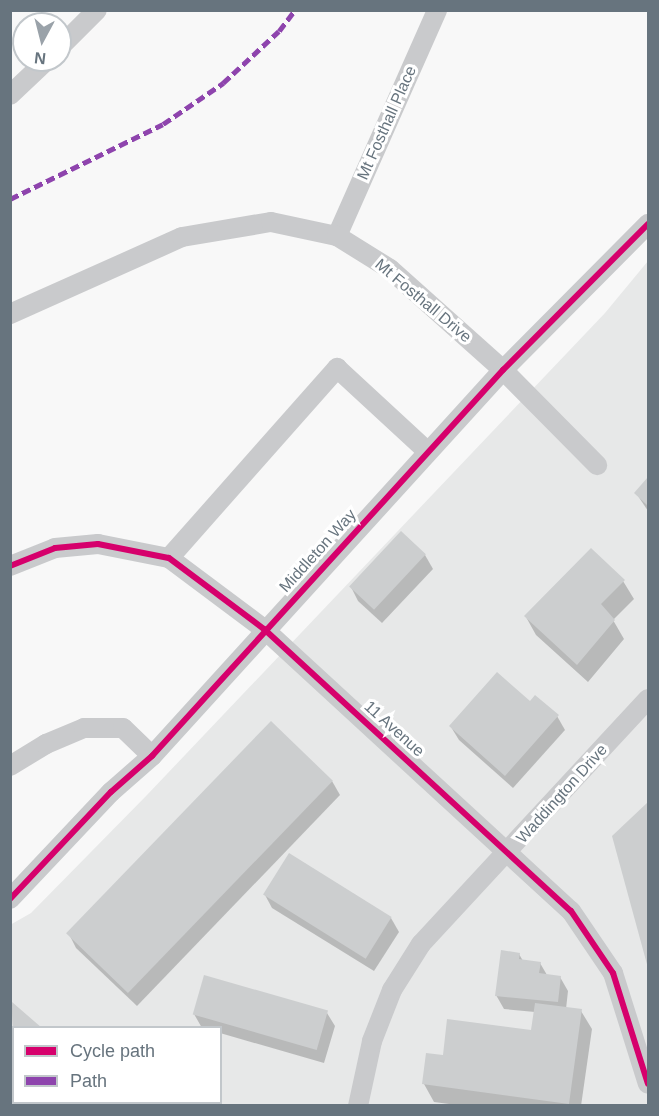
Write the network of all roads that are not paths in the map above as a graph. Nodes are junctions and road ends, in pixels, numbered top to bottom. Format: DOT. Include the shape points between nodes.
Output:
graph roads {
  1 [pos="97,10"];
  2 [pos="437,10"];
  3 [pos="72,35"];
  4 [pos="34,72"];
  5 [pos="10,95"];
  6 [pos="648,224"];
  7 [pos="338,236"];
  8 [pos="10,314"];
  9 [pos="503,370"];
  10 [pos="427,451"];
  11 [pos="597,465"];
  12 [pos="169,558"];
  13 [pos="10,566"];
  14 [pos="264,629"];
  15 [pos="648,699"];
  16 [pos="152,756"];
  17 [pos="10,766"];
  18 [pos="509,852"];
  19 [pos="10,899"];
  20 [pos="648,1084"];
  21 [pos="358,1106"];
  1 -- 3 [label="street"];
  2 -- 7 [label="street, Mt Fosthall Place"];
  4 -- 5 [label="street"];
  6 -- 9 [label="street, Middleton Way"];
  7 -- 8 [label="street, Mt Fosthall Drive" via="271,222 182,237"];
  7 -- 9 [label="street, Mt Fosthall Drive" via="390,269"];
  9 -- 10 [label="street, Middleton Way"];
  9 -- 11 [label="street, Mt Fosthall Drive"];
  10 -- 12 [label="street" via="337,368"];
  10 -- 14 [label="street, Middleton Way"];
  12 -- 13 [label="street, 11 Avenue" via="98,544 55,548"];
  12 -- 14 [label="street, 11 Avenue"];
  14 -- 16 [label="street, Middleton Way"];
  14 -- 18 [label="street, 11 Avenue"];
  15 -- 18 [label="street, Waddington Drive"];
  16 -- 17 [label="street" via="123,728 84,728 46,744"];
  16 -- 19 [label="street, Middleton Way" via="111,792"];
  18 -- 20 [label="street, 11 Avenue" via="571,911 613,973"];
  18 -- 21 [label="street, Waddington Drive" via="421,944 392,990 372,1041"];
}
